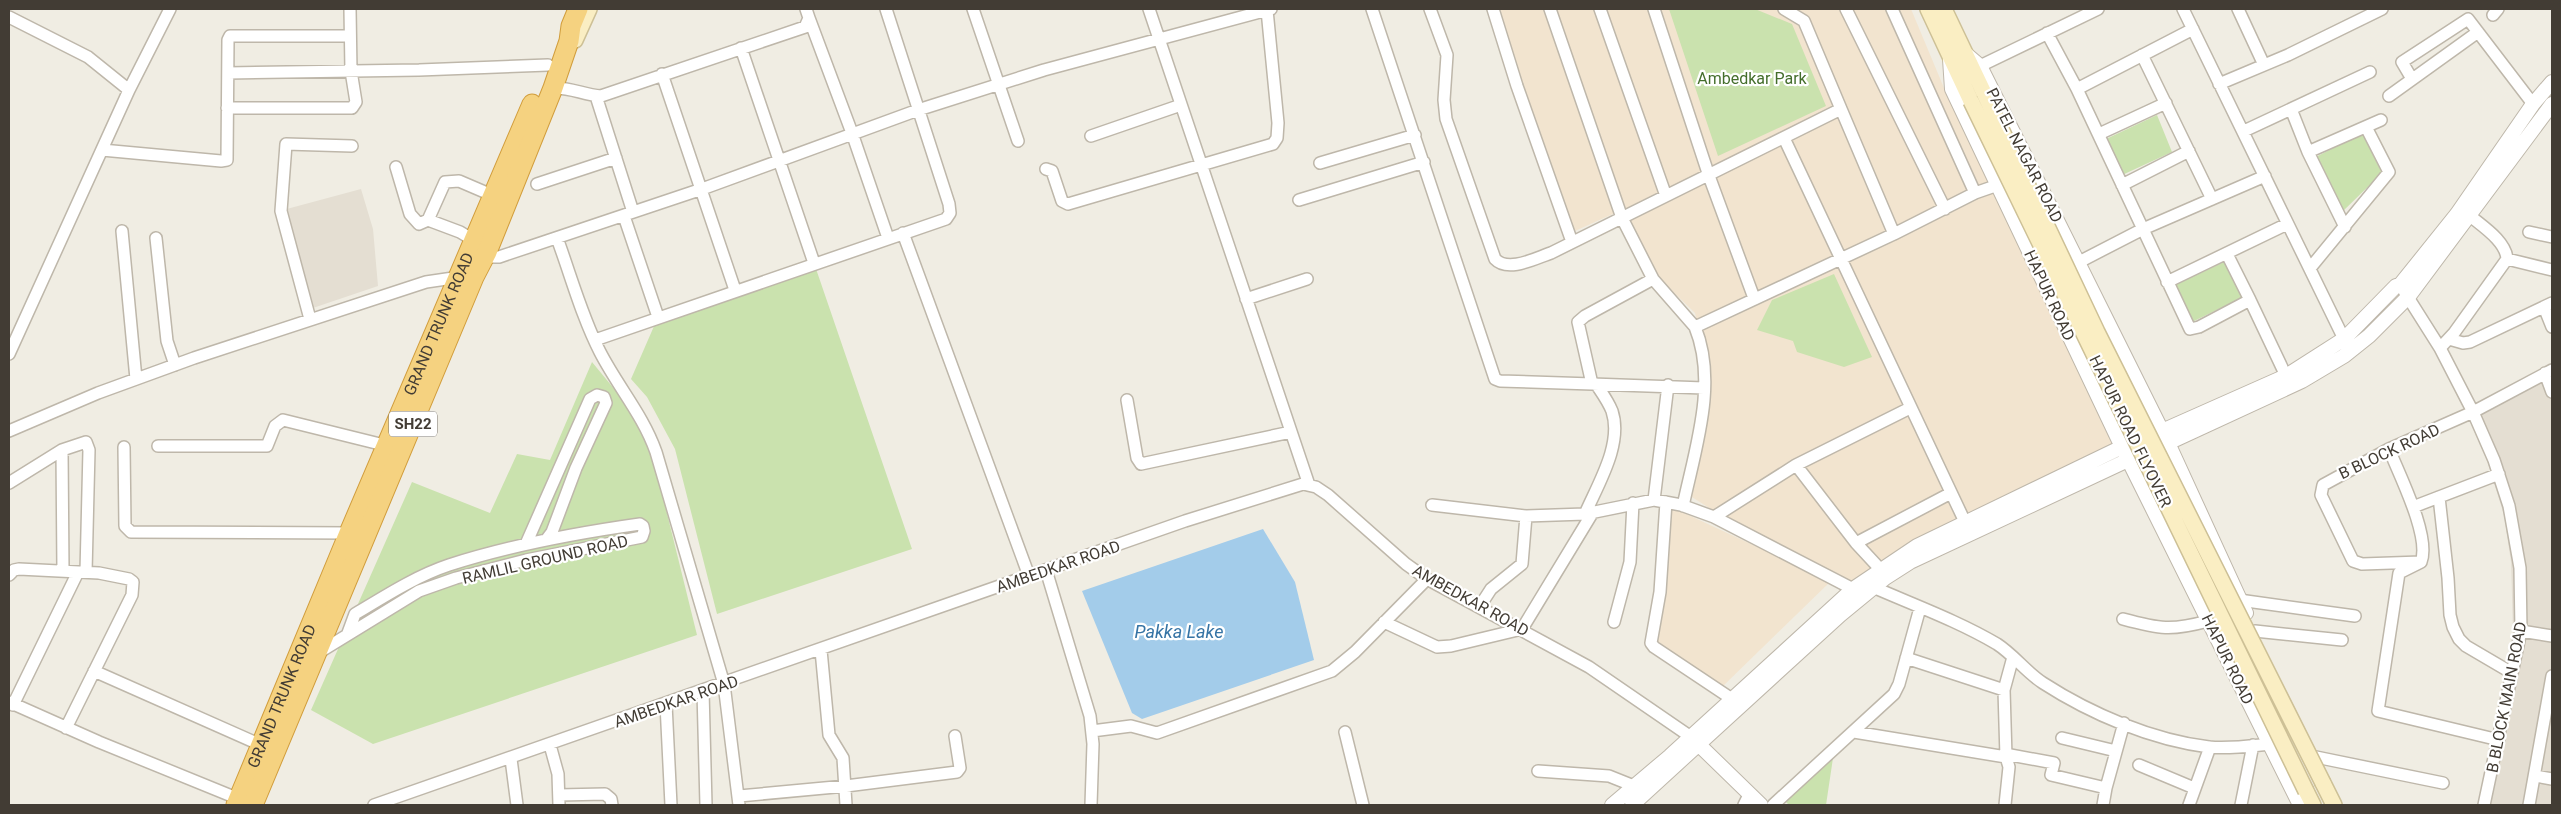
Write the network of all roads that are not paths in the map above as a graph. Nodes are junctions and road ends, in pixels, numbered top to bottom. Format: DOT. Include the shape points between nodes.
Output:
graph roads {
  1 [pos="170,9"];
  2 [pos="350,9"];
  3 [pos="589,9"];
  4 [pos="886,9"];
  5 [pos="973,9"];
  6 [pos="1149,9"];
  7 [pos="1269,9"];
  8 [pos="1372,9"];
  9 [pos="1430,9"];
  10 [pos="1493,9"];
  11 [pos="1550,9"];
  12 [pos="1600,9"];
  13 [pos="1654,9"];
  14 [pos="1784,9"];
  15 [pos="1846,9"];
  16 [pos="1892,9"];
  17 [pos="1928,9"];
  18 [pos="1944,9"];
  19 [pos="2098,9"];
  20 [pos="2183,9"];
  21 [pos="2238,9"];
  22 [pos="2382,9"];
  23 [pos="1800,12"];
  24 [pos="807,13"];
  25 [pos="2367,13"];
  26 [pos="9,17"];
  27 [pos="569,24"];
  28 [pos="2193,29"];
  29 [pos="2478,32"];
  30 [pos="2047,33"];
  31 [pos="350,36"];
  32 [pos="1160,40"];
  33 [pos="740,48"];
  34 [pos="1965,54"];
  35 [pos="2142,55"];
  36 [pos="1950,56"];
  37 [pos="548,65"];
  38 [pos="2264,65"];
  39 [pos="1980,66"];
  40 [pos="352,71"];
  41 [pos="2370,72"];
  42 [pos="228,73"];
  43 [pos="662,74"];
  44 [pos="2412,79"];
  45 [pos="2552,82"];
  46 [pos="2219,84"];
  47 [pos="1000,85"];
  48 [pos="553,88"];
  49 [pos="2077,89"];
  50 [pos="129,90"];
  51 [pos="596,96"];
  52 [pos="2389,96"];
  53 [pos="1978,97"];
  54 [pos="2166,103"];
  55 [pos="2533,104"];
  56 [pos="1181,105"];
  57 [pos="2552,105"];
  58 [pos="227,108"];
  59 [pos="1841,109"];
  60 [pos="2291,109"];
  61 [pos="918,110"];
  62 [pos="2382,120"];
  63 [pos="2366,127"];
  64 [pos="2244,131"];
  65 [pos="852,133"];
  66 [pos="2099,134"];
  67 [pos="1415,135"];
  68 [pos="1091,136"];
  69 [pos="1784,138"];
  70 [pos="1018,141"];
  71 [pos="352,146"];
  72 [pos="102,150"];
  73 [pos="2189,151"];
  74 [pos="2308,152"];
  75 [pos="616,158"];
  76 [pos="779,159"];
  77 [pos="1424,162"];
  78 [pos="1320,163"];
  79 [pos="1201,165"];
  80 [pos="396,167"];
  81 [pos="1046,169"];
  82 [pos="1709,176"];
  83 [pos="2265,176"];
  84 [pos="537,184"];
  85 [pos="2122,184"];
  86 [pos="1998,185"];
  87 [pos="702,189"];
  88 [pos="1974,192"];
  89 [pos="494,196"];
  90 [pos="1666,196"];
  91 [pos="2212,199"];
  92 [pos="1299,200"];
  93 [pos="1945,209"];
  94 [pos="628,214"];
  95 [pos="2469,215"];
  96 [pos="1622,218"];
  97 [pos="428,220"];
  98 [pos="2287,224"];
  99 [pos="2345,227"];
  100 [pos="2143,229"];
  101 [pos="122,231"];
  102 [pos="2529,232"];
  103 [pos="903,233"];
  104 [pos="1894,234"];
  105 [pos="2552,236"];
  106 [pos="156,238"];
  107 [pos="557,238"];
  108 [pos="888,238"];
  109 [pos="1572,242"];
  110 [pos="481,247"];
  111 [pos="2227,254"];
  112 [pos="1839,259"];
  113 [pos="2507,259"];
  114 [pos="2079,262"];
  115 [pos="814,263"];
  116 [pos="2311,267"];
  117 [pos="2552,270"];
  118 [pos="460,277"];
  119 [pos="1307,279"];
  120 [pos="1653,279"];
  121 [pos="2167,282"];
  122 [pos="735,290"];
  123 [pos="2404,291"];
  124 [pos="1754,298"];
  125 [pos="1246,299"];
  126 [pos="2250,300"];
  127 [pos="2548,305"];
  128 [pos="658,317"];
  129 [pos="310,319"];
  130 [pos="1695,327"];
  131 [pos="2552,327"];
  132 [pos="2344,339"];
  133 [pos="2449,339"];
  134 [pos="595,340"];
  135 [pos="2440,348"];
  136 [pos="9,354"];
  137 [pos="175,365"];
  138 [pos="2549,372"];
  139 [pos="2286,376"];
  140 [pos="136,379"];
  141 [pos="1594,384"];
  142 [pos="1668,385"];
  143 [pos="1704,388"];
  144 [pos="2552,392"];
  145 [pos="1127,400"];
  146 [pos="2149,404"];
  147 [pos="1910,408"];
  148 [pos="2474,412"];
  149 [pos="2110,424"];
  150 [pos="9,431"];
  151 [pos="1291,432"];
  152 [pos="2165,437"];
  153 [pos="158,446"];
  154 [pos="388,446"];
  155 [pos="124,447"];
  156 [pos="2389,449"];
  157 [pos="62,450"];
  158 [pos="2125,454"];
  159 [pos="1796,465"];
  160 [pos="2181,469"];
  161 [pos="2499,474"];
  162 [pos="9,483"];
  163 [pos="1309,485"];
  164 [pos="2142,488"];
  165 [pos="1951,493"];
  166 [pos="2439,498"];
  167 [pos="1654,500"];
  168 [pos="1666,502"];
  169 [pos="1633,503"];
  170 [pos="1432,505"];
  171 [pos="1683,506"];
  172 [pos="2413,507"];
  173 [pos="1589,513"];
  174 [pos="1526,516"];
  175 [pos="1714,517"];
  176 [pos="1964,522"];
  177 [pos="349,533"];
  178 [pos="546,540"];
  179 [pos="1856,543"];
  180 [pos="526,544"];
  181 [pos="2421,562"];
  182 [pos="1046,570"];
  183 [pos="1881,570"];
  184 [pos="64,571"];
  185 [pos="82,572"];
  186 [pos="9,575"];
  187 [pos="1029,576"];
  188 [pos="1426,579"];
  189 [pos="1873,587"];
  190 [pos="1853,589"];
  191 [pos="2239,600"];
  192 [pos="1480,606"];
  193 [pos="1920,608"];
  194 [pos="2355,616"];
  195 [pos="2123,619"];
  196 [pos="2208,620"];
  197 [pos="1384,622"];
  198 [pos="1614,622"];
  199 [pos="1522,629"];
  200 [pos="2255,631"];
  201 [pos="2521,631"];
  202 [pos="348,633"];
  203 [pos="2552,636"];
  204 [pos="2342,640"];
  205 [pos="821,650"];
  206 [pos="317,654"];
  207 [pos="2013,657"];
  208 [pos="1906,658"];
  209 [pos="94,671"];
  210 [pos="2512,673"];
  211 [pos="2552,676"];
  212 [pos="297,681"];
  213 [pos="724,684"];
  214 [pos="2004,690"];
  215 [pos="704,691"];
  216 [pos="1732,698"];
  217 [pos="11,703"];
  218 [pos="666,704"];
  219 [pos="2549,706"];
  220 [pos="2124,723"];
  221 [pos="66,728"];
  222 [pos="1092,731"];
  223 [pos="1345,732"];
  224 [pos="1854,732"];
  225 [pos="955,736"];
  226 [pos="2062,738"];
  227 [pos="1694,740"];
  228 [pos="2499,740"];
  229 [pos="2270,744"];
  230 [pos="550,745"];
  231 [pos="2253,745"];
  232 [pos="261,746"];
  233 [pos="2210,747"];
  234 [pos="2116,751"];
  235 [pos="2006,755"];
  236 [pos="2316,756"];
  237 [pos="510,759"];
  238 [pos="2140,765"];
  239 [pos="1538,771"];
  240 [pos="2535,776"];
  241 [pos="2552,779"];
  242 [pos="2443,783"];
  243 [pos="846,786"];
  244 [pos="1634,786"];
  245 [pos="2106,788"];
  246 [pos="2194,788"];
  247 [pos="2329,795"];
  248 [pos="559,800"];
  249 [pos="1747,800"];
  250 [pos="2302,800"];
  251 [pos="739,801"];
  252 [pos="243,803"];
  253 [pos="1090,803"];
  254 [pos="2192,804"];
  255 [pos="374,805"];
  256 [pos="517,805"];
  257 [pos="612,805"];
  258 [pos="671,805"];
  259 [pos="706,805"];
  260 [pos="846,805"];
  261 [pos="1364,805"];
  262 [pos="1612,805"];
  263 [pos="1632,805"];
  264 [pos="1761,805"];
  265 [pos="1773,805"];
  266 [pos="2005,805"];
  267 [pos="2103,805"];
  268 [pos="2241,805"];
  269 [pos="2313,805"];
  270 [pos="2484,805"];
  271 [pos="2529,805"];
  1 -- 50 [label="street"];
  2 -- 31 [label="street"];
  3 -- 27 [label="main road" via="575,40"];
  4 -- 61 [label="street"];
  5 -- 47 [label="street"];
  6 -- 32 [label="street"];
  7 -- 32 [label="street"];
  7 -- 79 [label="street" via="1277,138 1273,144"];
  8 -- 67 [label="street"];
  9 -- 109 [label="street" via="1447,55 1446,119 1495,260 1509,265 1518,263 1551,253"];
  10 -- 109 [label="street"];
  11 -- 96 [label="street"];
  12 -- 90 [label="street"];
  13 -- 82 [label="street"];
  14 -- 23 [label="street"];
  15 -- 93 [label="street"];
  16 -- 88 [label="street"];
  17 -- 36 [label="main road"];
  18 -- 34 [label="main road"];
  19 -- 30 [label="street"];
  20 -- 28 [label="street"];
  21 -- 38 [label="street"];
  22 -- 25 [label="street"];
  23 -- 59 [label="street"];
  24 -- 33 [label="street" via="805,27"];
  24 -- 65 [label="street"];
  25 -- 38 [label="street"];
  26 -- 50 [label="street" via="88,57"];
  27 -- 37 [label="highway, GRAND TRUNK ROAD"];
  27 -- 48 [label="highway, GRAND TRUNK ROAD / SH22"];
  28 -- 35 [label="street"];
  28 -- 46 [label="street"];
  29 -- 44 [label="street"];
  29 -- 44 [label="street" via="2468,19 2402,62"];
  29 -- 55 [label="street"];
  30 -- 39 [label="street"];
  30 -- 49 [label="street"];
  31 -- 40 [label="street"];
  31 -- 42 [label="street" via="230,36"];
  32 -- 47 [label="street" via="1044,70"];
  32 -- 56 [label="street"];
  33 -- 43 [label="street"];
  33 -- 76 [label="street"];
  34 -- 39 [label="street, PATEL NAGAR ROAD"];
  34 -- 53 [label="main road, HAPUR ROAD FLYOVER"];
  35 -- 49 [label="street"];
  35 -- 54 [label="street"];
  36 -- 53 [label="main road, HAPUR ROAD FLYOVER"];
  36 -- 86 [label="street, HAPUR ROAD" via="1952,89"];
  37 -- 40 [label="street"];
  37 -- 89 [label="highway, GRAND TRUNK ROAD"];
  38 -- 46 [label="street"];
  39 -- 114 [label="street, PATEL NAGAR ROAD"];
  40 -- 42 [label="street"];
  40 -- 58 [label="street" via="356,102 352,108"];
  41 -- 60 [label="street"];
  42 -- 58 [label="street"];
  43 -- 51 [label="street"];
  43 -- 87 [label="street"];
  44 -- 52 [label="street"];
  45 -- 55 [label="street"];
  46 -- 64 [label="street"];
  47 -- 61 [label="street"];
  47 -- 70 [label="street"];
  48 -- 51 [label="street"];
  48 -- 110 [label="highway, GRAND TRUNK ROAD / SH22"];
  49 -- 66 [label="street"];
  50 -- 72 [label="street"];
  51 -- 75 [label="street"];
  53 -- 247 [label="main road, HAPUR ROAD FLYOVER, bridge"];
  53 -- 250 [label="main road, HAPUR ROAD FLYOVER, bridge"];
  54 -- 66 [label="street"];
  54 -- 73 [label="street"];
  55 -- 123 [label="street"];
  56 -- 68 [label="street"];
  56 -- 79 [label="street"];
  57 -- 95 [label="street"];
  58 -- 72 [label="street" via="227,160"];
  59 -- 69 [label="street"];
  59 -- 104 [label="street"];
  60 -- 64 [label="street"];
  60 -- 74 [label="street"];
  61 -- 65 [label="street"];
  61 -- 103 [label="street" via="950,213 946,219"];
  62 -- 63 [label="street"];
  63 -- 74 [label="street"];
  63 -- 99 [label="street" via="2389,172"];
  64 -- 83 [label="street"];
  65 -- 76 [label="street"];
  65 -- 108 [label="street"];
  66 -- 85 [label="street"];
  67 -- 77 [label="street"];
  67 -- 78 [label="street"];
  69 -- 82 [label="street"];
  69 -- 112 [label="street"];
  71 -- 129 [label="street" via="286,144 280,211"];
  72 -- 136 [label="street"];
  73 -- 85 [label="street"];
  73 -- 91 [label="street"];
  74 -- 99 [label="street"];
  75 -- 84 [label="street"];
  75 -- 94 [label="street"];
  76 -- 87 [label="street"];
  76 -- 115 [label="street"];
  77 -- 92 [label="street"];
  77 -- 141 [label="street" via="1495,379"];
  79 -- 81 [label="street" via="1068,204 1062,201 1052,171"];
  79 -- 125 [label="street"];
  80 -- 97 [label="street" via="414,220 419,224"];
  82 -- 90 [label="street"];
  82 -- 124 [label="street"];
  83 -- 91 [label="street"];
  83 -- 98 [label="street"];
  85 -- 100 [label="street"];
  86 -- 88 [label="street"];
  86 -- 149 [label="street, HAPUR ROAD"];
  87 -- 94 [label="street"];
  87 -- 122 [label="street"];
  88 -- 93 [label="street"];
  89 -- 97 [label="street" via="459,182 445,182"];
  89 -- 110 [label="highway, GRAND TRUNK ROAD / SH22" via="484,217"];
  90 -- 96 [label="street"];
  91 -- 100 [label="street"];
  93 -- 104 [label="street"];
  94 -- 107 [label="street"];
  94 -- 128 [label="street"];
  95 -- 113 [label="street" via="2502,244"];
  95 -- 123 [label="street"];
  96 -- 109 [label="street"];
  96 -- 120 [label="street"];
  97 -- 110 [label="street" via="460,232"];
  98 -- 111 [label="street"];
  98 -- 116 [label="street"];
  99 -- 116 [label="street"];
  100 -- 114 [label="street"];
  100 -- 121 [label="street"];
  101 -- 140 [label="street"];
  102 -- 105 [label="street"];
  103 -- 108 [label="street"];
  103 -- 187 [label="street"];
  104 -- 112 [label="street"];
  106 -- 137 [label="street" via="167,341"];
  107 -- 110 [label="street" via="499,257 488,257"];
  107 -- 134 [label="street"];
  108 -- 115 [label="street"];
  110 -- 118 [label="highway, GRAND TRUNK ROAD / SH22"];
  110 -- 206 [label="highway, GRAND TRUNK ROAD / SH22" via="474,277"];
  111 -- 121 [label="street"];
  111 -- 126 [label="street"];
  112 -- 124 [label="street"];
  112 -- 147 [label="street"];
  113 -- 117 [label="street"];
  113 -- 133 [label="street"];
  114 -- 146 [label="street, PATEL NAGAR ROAD"];
  115 -- 122 [label="street"];
  116 -- 132 [label="street"];
  118 -- 129 [label="street" via="426,282"];
  118 -- 154 [label="highway, GRAND TRUNK ROAD / SH22"];
  119 -- 125 [label="street"];
  120 -- 130 [label="street"];
  120 -- 141 [label="street" via="1578,322"];
  121 -- 126 [label="street" via="2190,329"];
  122 -- 128 [label="street"];
  123 -- 132 [label="street" via="2396,286"];
  123 -- 135 [label="street, B BLOCK MAIN ROAD"];
  123 -- 152 [label="street" via="2369,336 2327,367 2302,381"];
  124 -- 130 [label="street"];
  125 -- 151 [label="street"];
  126 -- 139 [label="street"];
  127 -- 131 [label="street"];
  127 -- 133 [label="street" via="2470,342"];
  128 -- 134 [label="street"];
  129 -- 137 [label="street"];
  130 -- 143 [label="street" via="1704,362"];
  132 -- 139 [label="street"];
  133 -- 135 [label="street"];
  134 -- 213 [label="street" via="650,434"];
  135 -- 148 [label="street, B BLOCK MAIN ROAD"];
  137 -- 140 [label="street"];
  138 -- 144 [label="street"];
  138 -- 148 [label="street, B BLOCK ROAD"];
  139 -- 152 [label="street"];
  140 -- 150 [label="street"];
  141 -- 142 [label="street"];
  141 -- 173 [label="street" via="1612,413 1614,434"];
  142 -- 143 [label="street"];
  142 -- 167 [label="street"];
  143 -- 171 [label="street" via="1700,425"];
  145 -- 151 [label="street" via="1141,464"];
  146 -- 149 [label="street"];
  146 -- 152 [label="street, PATEL NAGAR ROAD"];
  147 -- 159 [label="street"];
  147 -- 165 [label="street"];
  148 -- 156 [label="street, B BLOCK ROAD"];
  148 -- 161 [label="street, B BLOCK MAIN ROAD"];
  149 -- 158 [label="street, HAPUR ROAD"];
  151 -- 163 [label="street"];
  152 -- 160 [label="street, PATEL NAGAR ROAD"];
  153 -- 154 [label="street" via="267,446 275,426 283,420"];
  154 -- 177 [label="highway, GRAND TRUNK ROAD / SH22"];
  155 -- 177 [label="street" via="125,526 131,532"];
  156 -- 172 [label="street"];
  156 -- 181 [label="street, B BLOCK ROAD" via="2326,481 2321,495 2353,561 2362,564"];
  157 -- 162 [label="street"];
  157 -- 184 [label="street"];
  157 -- 185 [label="street" via="82,442 88,446"];
  158 -- 164 [label="street, HAPUR ROAD"];
  158 -- 176 [label="street"];
  158 -- 189 [label="street" via="1910,562"];
  159 -- 175 [label="street"];
  159 -- 179 [label="street"];
  160 -- 164 [label="street"];
  160 -- 191 [label="street, PATEL NAGAR ROAD"];
  161 -- 166 [label="street"];
  161 -- 201 [label="street, B BLOCK MAIN ROAD" via="2509,506 2520,568"];
  163 -- 182 [label="street, AMBEDKAR ROAD" via="1290,486"];
  163 -- 188 [label="street, AMBEDKAR ROAD" via="1328,495"];
  164 -- 196 [label="street, HAPUR ROAD"];
  165 -- 176 [label="street"];
  165 -- 179 [label="street"];
  166 -- 172 [label="street"];
  166 -- 210 [label="street" via="2453,627 2466,646"];
  167 -- 168 [label="street"];
  167 -- 169 [label="street"];
  168 -- 171 [label="street"];
  168 -- 216 [label="street" via="1660,592 1651,643"];
  169 -- 173 [label="street"];
  169 -- 198 [label="street" via="1630,562"];
  170 -- 174 [label="street"];
  171 -- 175 [label="street"];
  172 -- 181 [label="street" via="2423,544"];
  173 -- 174 [label="street"];
  173 -- 199 [label="street"];
  174 -- 192 [label="street" via="1522,564 1491,589"];
  175 -- 190 [label="street"];
  176 -- 183 [label="street" via="1917,546"];
  177 -- 212 [label="highway, GRAND TRUNK ROAD / SH22"];
  178 -- 180 [label="street"];
  178 -- 180 [label="street" via="606,403 604,397 597,395 590,399"];
  178 -- 202 [label="street, RAMLIL GROUND ROAD" via="640,524 644,531 642,537 526,560 456,578 419,591"];
  179 -- 183 [label="street"];
  180 -- 202 [label="street" via="449,565 416,579 355,614"];
  181 -- 228 [label="street" via="2399,573 2378,711"];
  182 -- 187 [label="street, AMBEDKAR ROAD"];
  182 -- 222 [label="street" via="1071,647"];
  183 -- 190 [label="street"];
  184 -- 185 [label="street"];
  184 -- 186 [label="street" via="20,569"];
  185 -- 209 [label="street" via="128,578 134,588"];
  185 -- 217 [label="street"];
  187 -- 205 [label="street, AMBEDKAR ROAD"];
  188 -- 192 [label="street, AMBEDKAR ROAD"];
  188 -- 197 [label="street"];
  189 -- 193 [label="street"];
  189 -- 227 [label="street"];
  190 -- 216 [label="street"];
  191 -- 194 [label="street"];
  191 -- 200 [label="street, PATEL NAGAR ROAD"];
  192 -- 199 [label="street, AMBEDKAR ROAD"];
  193 -- 207 [label="street" via="1996,644"];
  193 -- 208 [label="street"];
  195 -- 196 [label="street" via="2160,629"];
  196 -- 229 [label="street, HAPUR ROAD"];
  197 -- 199 [label="street" via="1437,647"];
  197 -- 222 [label="street" via="1342,664 1308,681 1157,733 1131,726"];
  199 -- 227 [label="street, AMBEDKAR ROAD" via="1589,667"];
  200 -- 204 [label="street"];
  200 -- 236 [label="street, PATEL NAGAR ROAD"];
  201 -- 203 [label="street"];
  201 -- 210 [label="street, B BLOCK MAIN ROAD"];
  202 -- 206 [label="street, RAMLIL GROUND ROAD"];
  205 -- 213 [label="street, AMBEDKAR ROAD"];
  205 -- 243 [label="street" via="829,735 842,754"];
  206 -- 212 [label="highway, GRAND TRUNK ROAD / SH22"];
  207 -- 214 [label="street"];
  207 -- 220 [label="street" via="2044,683"];
  208 -- 214 [label="street"];
  208 -- 224 [label="street" via="1894,694"];
  209 -- 221 [label="street"];
  209 -- 232 [label="street"];
  210 -- 228 [label="street, B BLOCK MAIN ROAD"];
  211 -- 219 [label="street"];
  212 -- 232 [label="highway, GRAND TRUNK ROAD / SH22"];
  212 -- 252 [label="highway, GRAND TRUNK ROAD / SH22"];
  213 -- 215 [label="street, AMBEDKAR ROAD"];
  213 -- 251 [label="street"];
  214 -- 235 [label="street"];
  215 -- 218 [label="street, AMBEDKAR ROAD"];
  215 -- 259 [label="street"];
  216 -- 227 [label="street"];
  217 -- 221 [label="street"];
  218 -- 230 [label="street, AMBEDKAR ROAD"];
  218 -- 258 [label="street"];
  219 -- 240 [label="street"];
  220 -- 233 [label="street"];
  220 -- 234 [label="street"];
  221 -- 252 [label="street"];
  222 -- 253 [label="street"];
  223 -- 261 [label="street"];
  224 -- 235 [label="street"];
  224 -- 265 [label="street"];
  225 -- 243 [label="street" via="960,768 957,772"];
  226 -- 234 [label="street"];
  227 -- 244 [label="street"];
  227 -- 249 [label="street"];
  227 -- 263 [label="street"];
  228 -- 270 [label="street, B BLOCK MAIN ROAD"];
  229 -- 231 [label="street"];
  229 -- 250 [label="street, HAPUR ROAD"];
  230 -- 237 [label="street, AMBEDKAR ROAD"];
  230 -- 248 [label="street" via="558,774"];
  231 -- 233 [label="street"];
  231 -- 268 [label="street"];
  232 -- 252 [label="highway, GRAND TRUNK ROAD / SH22"];
  233 -- 246 [label="street"];
  234 -- 245 [label="street"];
  235 -- 245 [label="street" via="2054,763 2052,775"];
  235 -- 266 [label="street" via="2010,767"];
  236 -- 242 [label="street"];
  236 -- 247 [label="street, PATEL NAGAR ROAD" via="2331,786"];
  237 -- 255 [label="street, AMBEDKAR ROAD"];
  237 -- 256 [label="street"];
  238 -- 246 [label="street"];
  239 -- 244 [label="street" via="1608,776"];
  240 -- 241 [label="street"];
  240 -- 271 [label="street"];
  243 -- 251 [label="street"];
  243 -- 260 [label="street"];
  244 -- 262 [label="street"];
  245 -- 267 [label="street"];
  246 -- 254 [label="street"];
  248 -- 257 [label="street" via="605,794"];
  249 -- 264 [label="street"];
  250 -- 269 [label="main road, HAPUR ROAD FLYOVER"];
}
